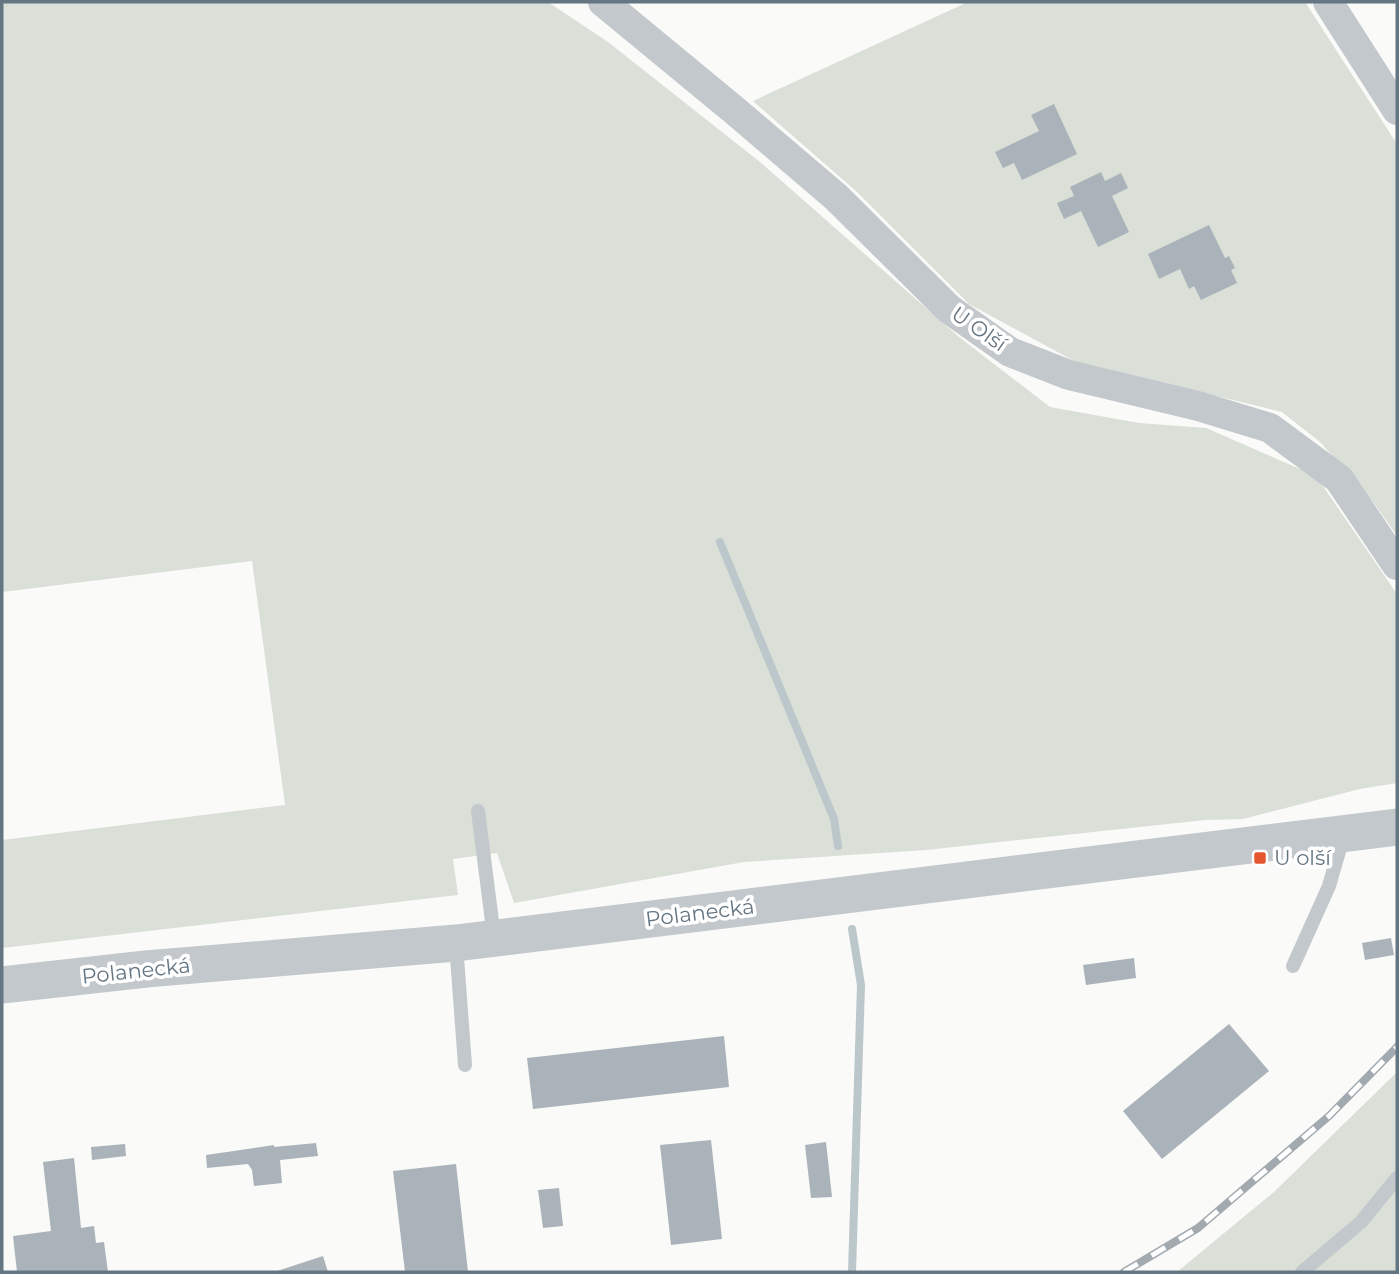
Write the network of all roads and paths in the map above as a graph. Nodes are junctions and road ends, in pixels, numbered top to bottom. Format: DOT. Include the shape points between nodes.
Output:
graph roads {
  1 [pos="603,2"];
  2 [pos="1328,2"];
  3 [pos="1397,110"];
  4 [pos="1397,565"];
  5 [pos="478,811"];
  6 [pos="1397,827"];
  7 [pos="1344,833"];
  8 [pos="494,938"];
  9 [pos="456,943"];
  10 [pos="1293,966"];
  11 [pos="2,985"];
  12 [pos="465,1065"];
  13 [pos="1397,1178"];
  14 [pos="1301,1272"];
  1 -- 4 [label="street, U Olší" via="836,197 949,309 1010,352 1069,375 1270,428 1339,479"];
  2 -- 3 [label="street"];
  5 -- 8 [label="lane"];
  6 -- 7 [label="street, Polanecká"];
  7 -- 8 [label="street, Polanecká"];
  7 -- 10 [label="lane" via="1329,886"];
  8 -- 9 [label="street, Polanecká"];
  9 -- 11 [label="street, Polanecká"];
  9 -- 12 [label="lane"];
  13 -- 14 [label="lane" via="1361,1222"];
}
